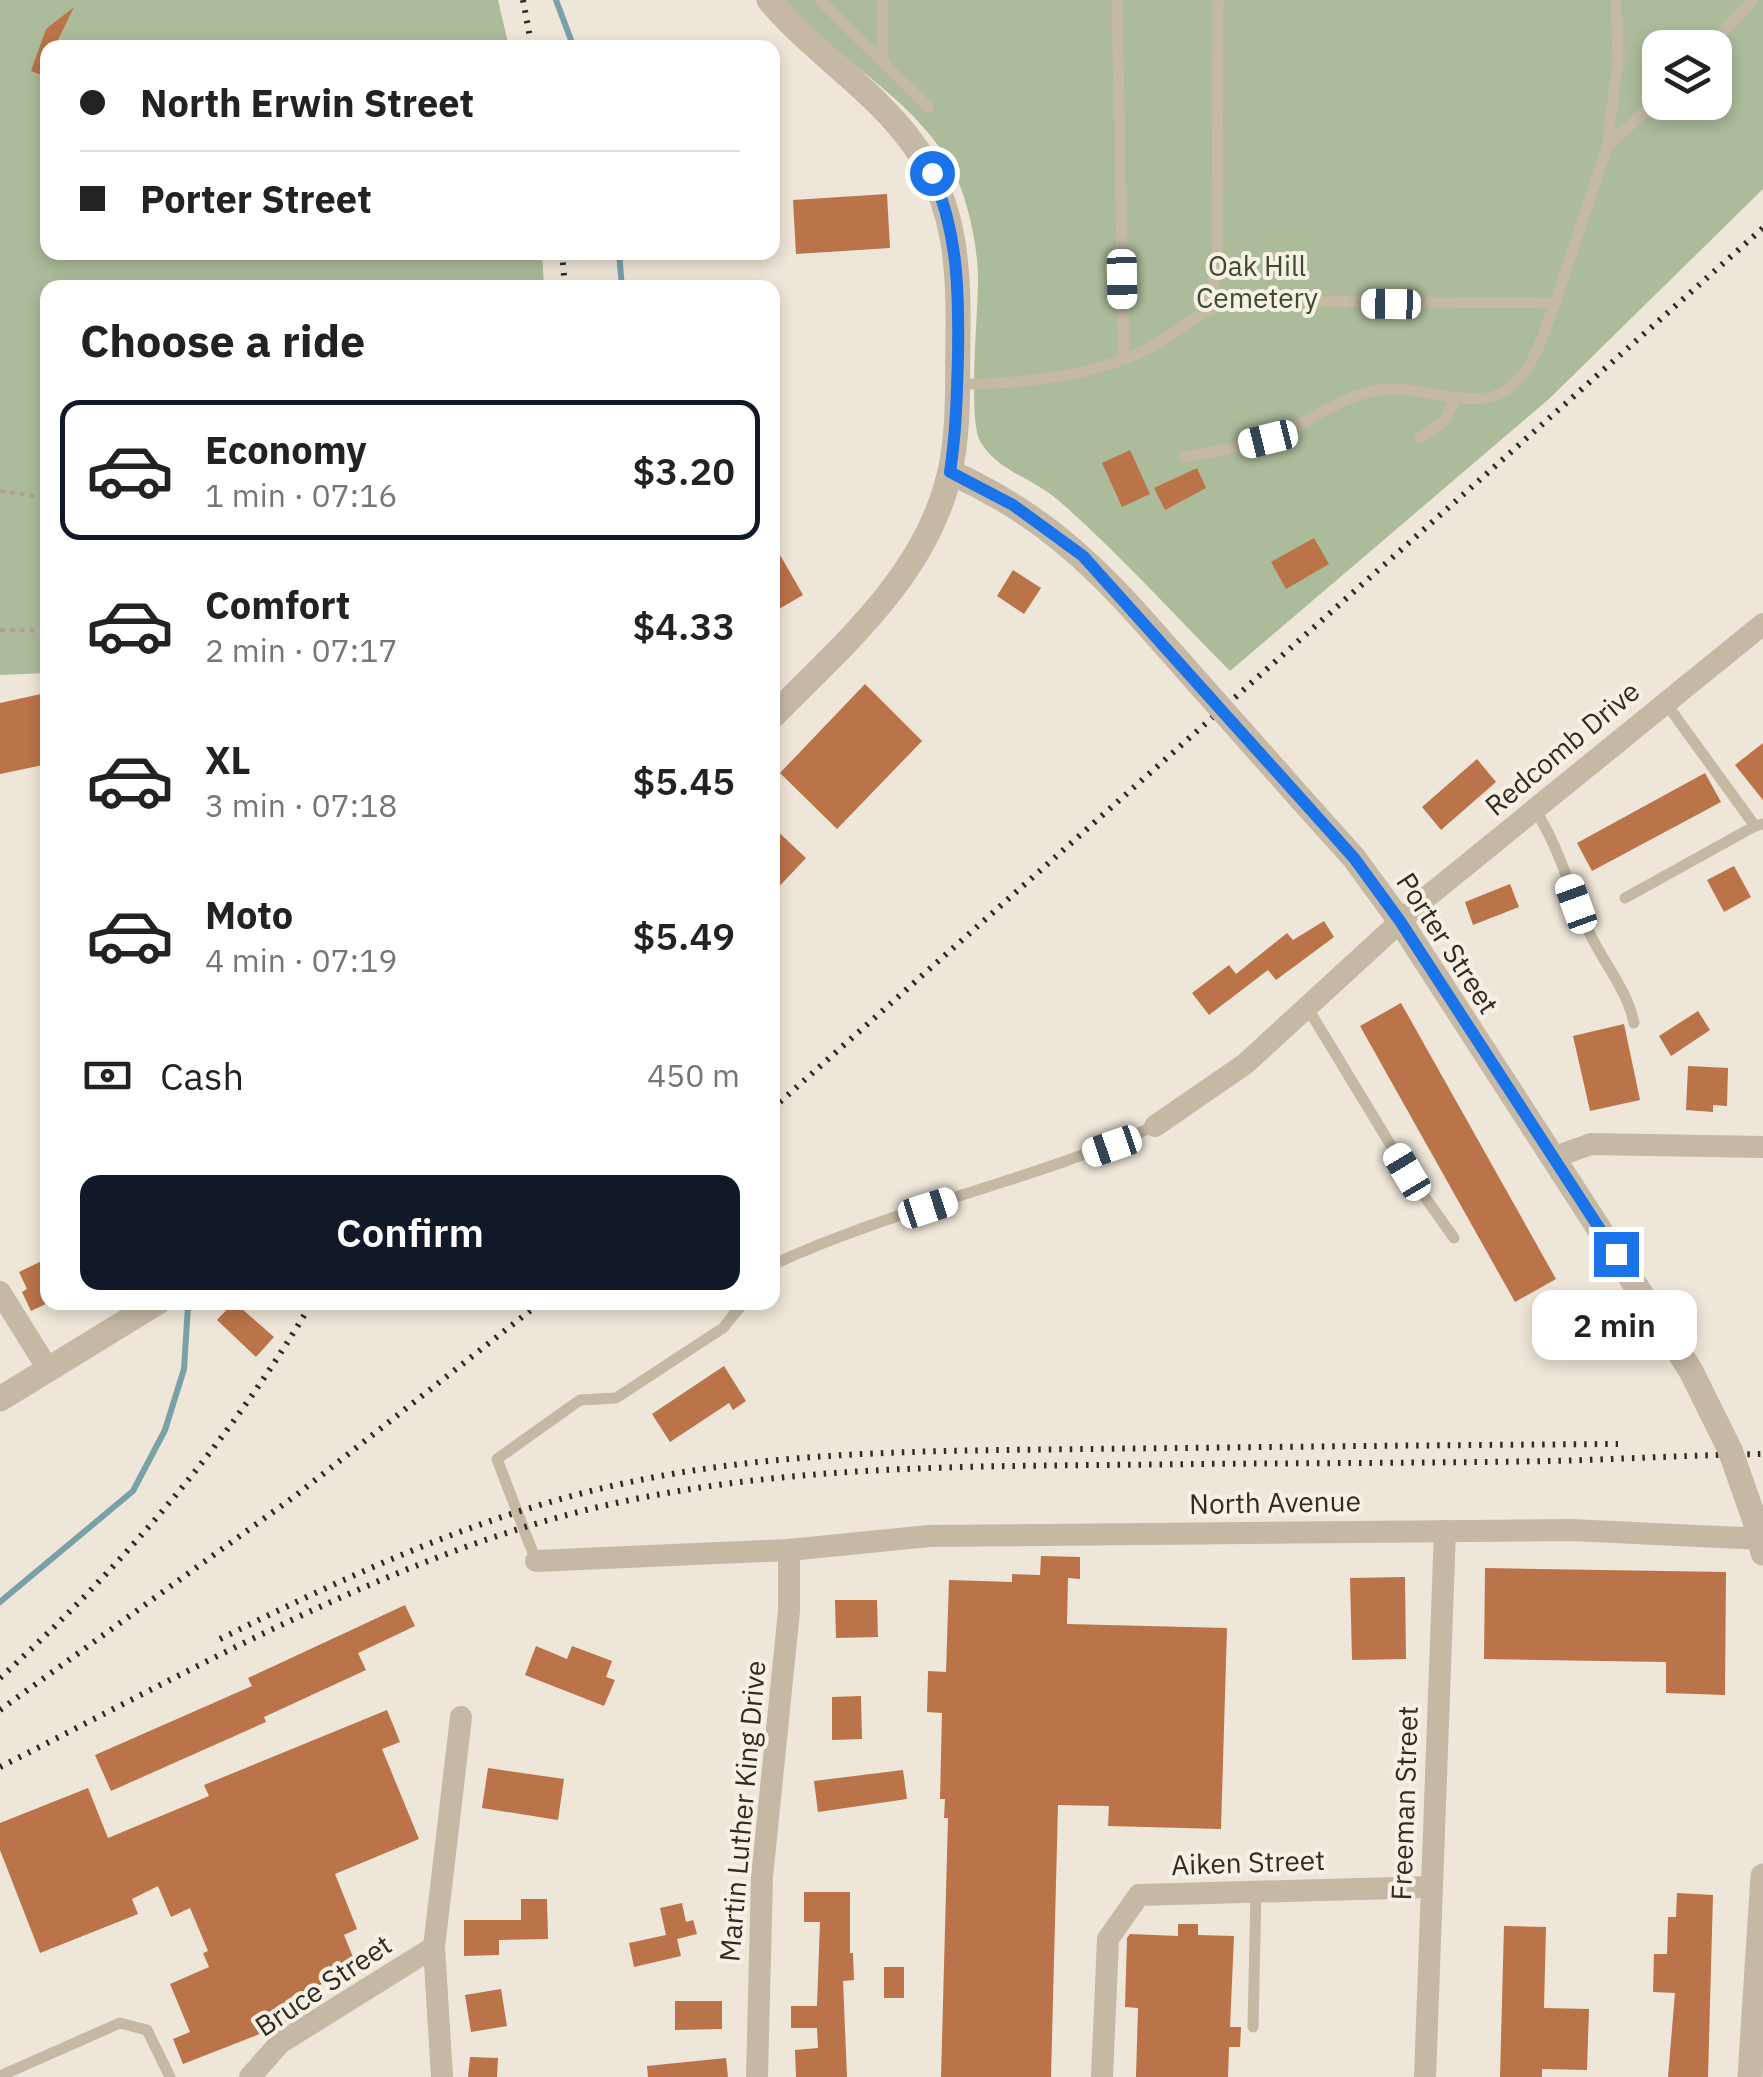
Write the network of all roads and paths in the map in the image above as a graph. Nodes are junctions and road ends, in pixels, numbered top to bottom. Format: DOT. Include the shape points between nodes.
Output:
graph roads {
  1 [pos="769,0"];
  2 [pos="820,0"];
  3 [pos="882,0"];
  4 [pos="1117,0"];
  5 [pos="1218,0"];
  6 [pos="1616,0"];
  7 [pos="1754,0"];
  8 [pos="1725,30"];
  9 [pos="884,63"];
  10 [pos="929,108"];
  11 [pos="1642,116"];
  12 [pos="1608,147"];
  13 [pos="1555,302"];
  14 [pos="1208,309"];
  15 [pos="1124,359"];
  16 [pos="957,384"];
  17 [pos="1456,398"];
  18 [pos="1420,438"];
  19 [pos="1184,457"];
  20 [pos="950,472"];
  21 [pos="0,491"];
  22 [pos="40,497"];
  23 [pos="1763,624"];
  24 [pos="0,630"];
  25 [pos="40,631"];
  26 [pos="1665,702"];
  27 [pos="780,709"];
  28 [pos="1535,810"];
  29 [pos="1759,825"];
  30 [pos="1625,898"];
  31 [pos="1400,921"];
  32 [pos="1307,1006"];
  33 [pos="1634,1023"];
  34 [pos="1156,1126"];
  35 [pos="1763,1148"];
  36 [pos="1552,1158"];
  37 [pos="1454,1238"];
  38 [pos="780,1263"];
  39 [pos="0,1292"];
  40 [pos="145,1310"];
  41 [pos="738,1310"];
  42 [pos="48,1369"];
  43 [pos="0,1399"];
  44 [pos="1445,1530"];
  45 [pos="1760,1539"];
  46 [pos="789,1550"];
  47 [pos="536,1561"];
  48 [pos="461,1717"];
  49 [pos="1763,1876"];
  50 [pos="1431,1887"];
  51 [pos="1256,1892"];
  52 [pos="434,1947"];
  53 [pos="1254,2027"];
  54 [pos="0,2076"];
  55 [pos="170,2077"];
  56 [pos="250,2077"];
  57 [pos="442,2077"];
  58 [pos="757,2077"];
  59 [pos="1102,2077"];
  60 [pos="1425,2077"];
  61 [pos="1750,2077"];
  1 -- 16 [label="street" via="901,129 932,173 954,238"];
  2 -- 9 [label="lane"];
  3 -- 9 [label="lane"];
  4 -- 15 [label="lane"];
  5 -- 14 [label="lane" via="1217,266"];
  6 -- 12 [label="lane" via="1618,60"];
  7 -- 8 [label="lane"];
  9 -- 10 [label="lane"];
  11 -- 12 [label="lane"];
  12 -- 13 [label="lane"];
  13 -- 14 [label="lane" via="1234,301"];
  13 -- 17 [label="lane" via="1518,381 1492,397"];
  14 -- 15 [label="lane"];
  15 -- 16 [label="lane" via="1028,382"];
  16 -- 20 [label="street"];
  17 -- 18 [label="lane" via="1445,420"];
  17 -- 19 [label="lane" via="1383,389 1268,439"];
  20 -- 27 [label="street" via="922,544 896,586"];
  20 -- 31 [label="street, Porter Street, bridge" via="1013,505 1107,580 1354,858"];
  21 -- 22 [label="path"];
  23 -- 26 [label="street, Redcomb Drive"];
  24 -- 25 [label="path"];
  26 -- 28 [label="street, Redcomb Drive"];
  26 -- 29 [label="lane"];
  28 -- 31 [label="street, Redcomb Drive"];
  28 -- 33 [label="lane"];
  29 -- 30 [label="lane"];
  31 -- 32 [label="street, Redcomb Drive"];
  31 -- 36 [label="street, Porter Street"];
  32 -- 34 [label="street, Redcomb Drive" via="1245,1064"];
  32 -- 37 [label="lane"];
  34 -- 38 [label="lane"];
  35 -- 36 [label="street" via="1591,1144"];
  36 -- 45 [label="street, Porter Street, bridge" via="1691,1370 1730,1450"];
  39 -- 42 [label="street"];
  40 -- 42 [label="street"];
  41 -- 47 [label="lane" via="723,1328 616,1398 580,1400 498,1459"];
  42 -- 43 [label="street"];
  44 -- 45 [label="street, North Avenue"];
  44 -- 46 [label="street, North Avenue" via="929,1536"];
  44 -- 50 [label="street, Freeman Street"];
  46 -- 47 [label="street, North Avenue"];
  46 -- 58 [label="street, Martin Luther King Drive" via="790,1612 762,1877"];
  48 -- 52 [label="street"];
  49 -- 61 [label="street"];
  50 -- 51 [label="street, Aiken Street"];
  50 -- 60 [label="street, Freeman Street"];
  51 -- 53 [label="lane"];
  51 -- 59 [label="street, Aiken Street" via="1139,1894 1108,1939"];
  52 -- 56 [label="street, Bruce Street" via="280,2044"];
  52 -- 57 [label="street"];
  54 -- 55 [label="lane" via="120,2023 147,2030"];
}
